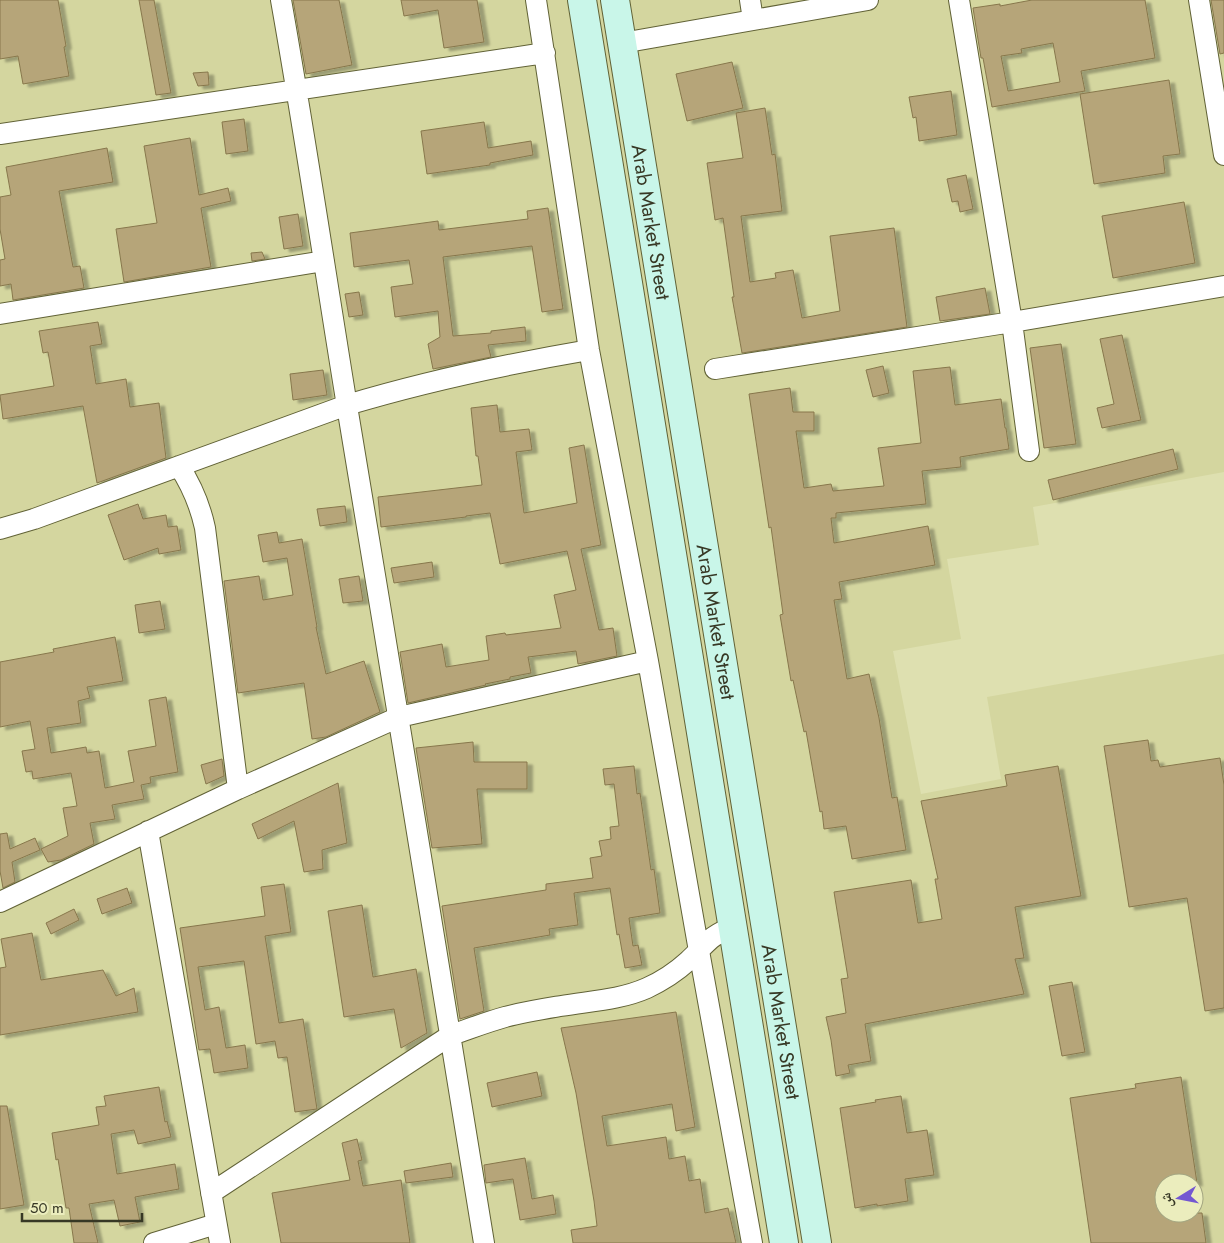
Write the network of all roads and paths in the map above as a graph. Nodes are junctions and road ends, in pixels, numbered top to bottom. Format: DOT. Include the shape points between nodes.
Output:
graph roads {
  1 [pos="281,0"];
  2 [pos="536,0"];
  3 [pos="582,0"];
  4 [pos="615,0"];
  5 [pos="750,0"];
  6 [pos="868,0"];
  7 [pos="960,0"];
  8 [pos="1199,0"];
  9 [pos="753,20"];
  10 [pos="622,43"];
  11 [pos="545,54"];
  12 [pos="297,90"];
  13 [pos="0,134"];
  14 [pos="1224,155"];
  15 [pos="324,261"];
  16 [pos="1224,286"];
  17 [pos="0,314"];
  18 [pos="1012,322"];
  19 [pos="589,350"];
  20 [pos="715,369"];
  21 [pos="347,405"];
  22 [pos="1029,451"];
  23 [pos="179,466"];
  24 [pos="0,529"];
  25 [pos="648,661"];
  26 [pos="399,717"];
  27 [pos="238,789"];
  28 [pos="148,831"];
  29 [pos="0,902"];
  30 [pos="733,928"];
  31 [pos="699,951"];
  32 [pos="451,1035"];
  33 [pos="211,1193"];
  34 [pos="218,1233"];
  35 [pos="154,1243"];
  36 [pos="484,1243"];
  37 [pos="752,1243"];
  38 [pos="784,1243"];
  39 [pos="817,1243"];
  1 -- 12 [label="street"];
  2 -- 11 [label="street"];
  3 -- 30 [label="main road"];
  4 -- 10 [label="main road, Arab Market Street"];
  5 -- 9 [label="street"];
  6 -- 9 [label="street"];
  7 -- 18 [label="street"];
  8 -- 14 [label="street"];
  9 -- 10 [label="street"];
  10 -- 39 [label="main road, Arab Market Street"];
  11 -- 12 [label="street"];
  11 -- 19 [label="street"];
  12 -- 13 [label="street"];
  12 -- 15 [label="street"];
  15 -- 17 [label="street"];
  15 -- 21 [label="street"];
  16 -- 18 [label="street"];
  18 -- 20 [label="street"];
  18 -- 22 [label="street"];
  19 -- 21 [label="street" via="454,377"];
  19 -- 25 [label="street"];
  21 -- 23 [label="street"];
  21 -- 26 [label="street"];
  23 -- 24 [label="street"];
  23 -- 27 [label="street" via="196,496 205,528"];
  25 -- 26 [label="street"];
  25 -- 31 [label="street"];
  26 -- 27 [label="street"];
  26 -- 32 [label="street"];
  27 -- 28 [label="street"];
  28 -- 29 [label="street"];
  28 -- 33 [label="street"];
  30 -- 31 [label="street" via="717,933"];
  30 -- 38 [label="main road"];
  31 -- 32 [label="street" via="668,976 631,994 507,1017"];
  31 -- 37 [label="street"];
  32 -- 33 [label="street"];
  32 -- 36 [label="street"];
  33 -- 34 [label="street"];
  34 -- 35 [label="street"];
}
